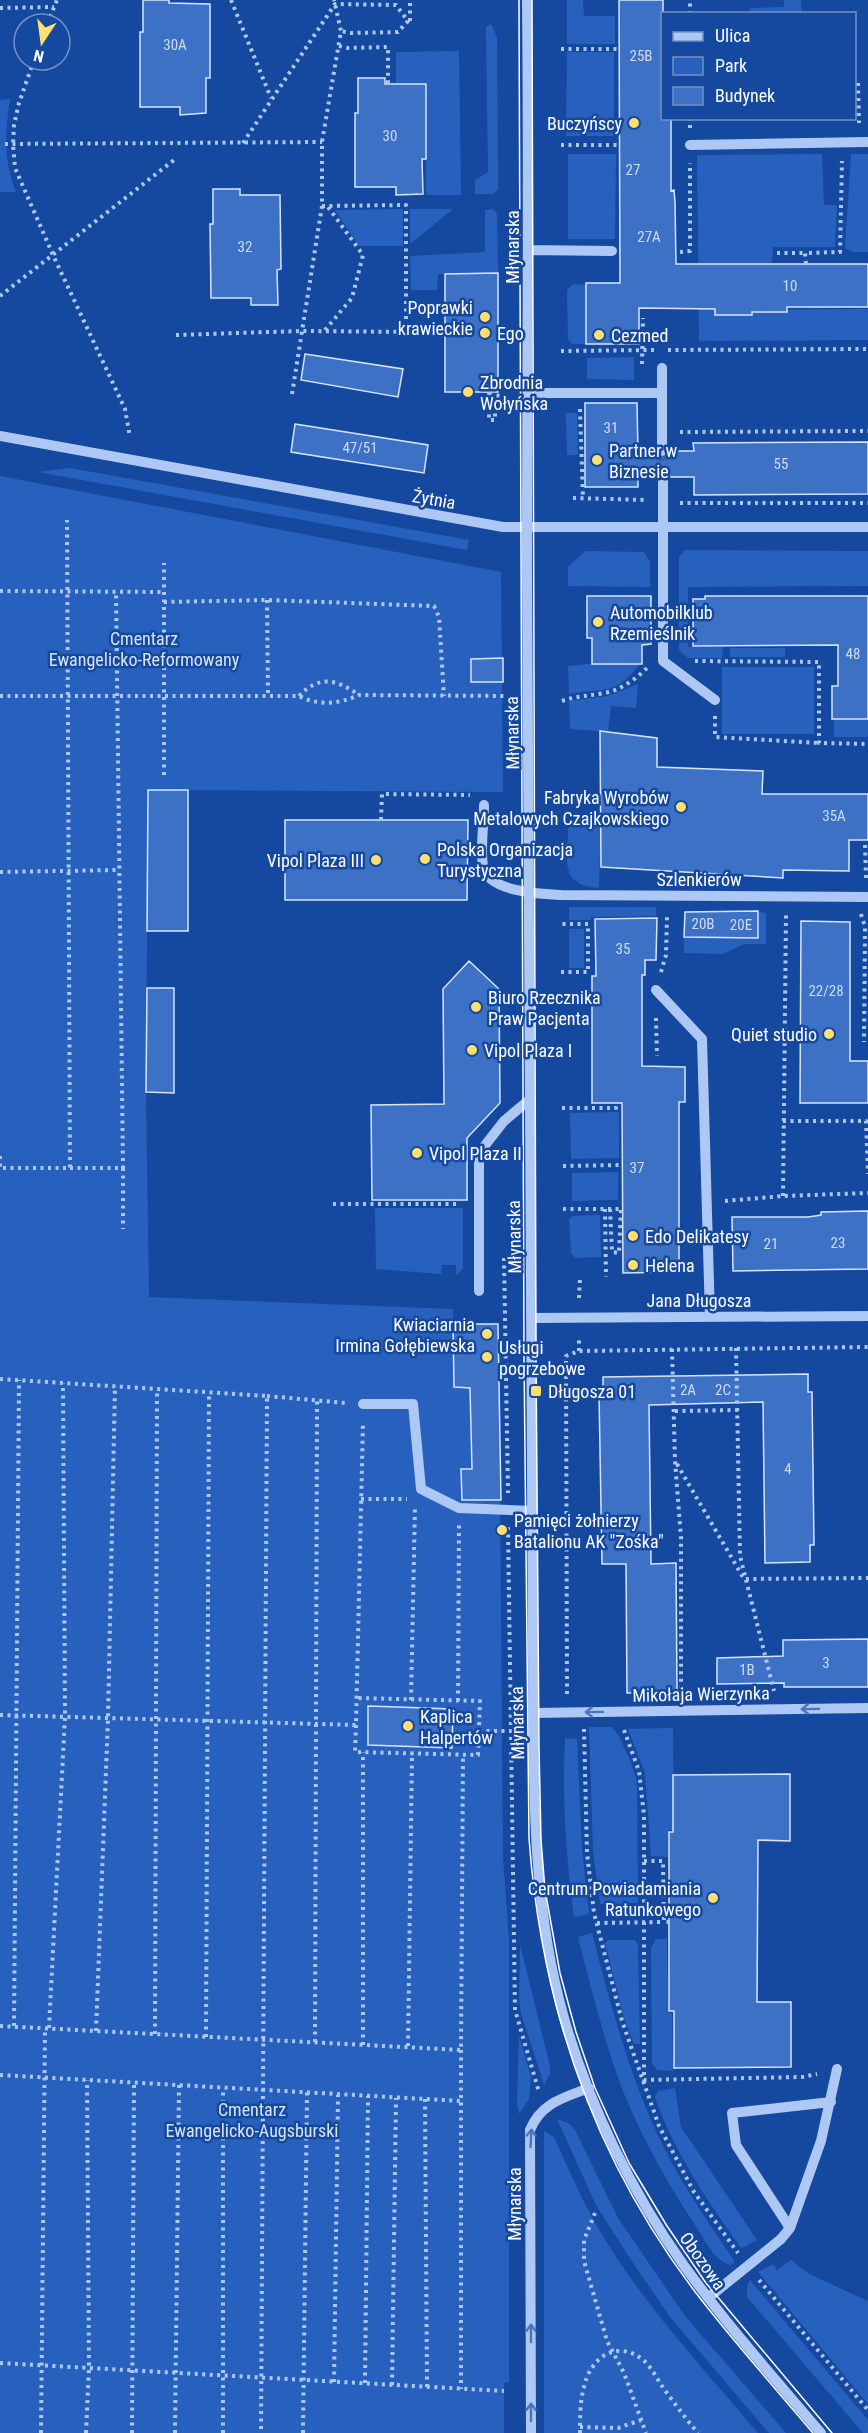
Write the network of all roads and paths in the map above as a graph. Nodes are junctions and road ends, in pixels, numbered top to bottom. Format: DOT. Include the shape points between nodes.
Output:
graph roads {
  1 [pos="57,0"];
  2 [pos="231,0"];
  3 [pos="410,0"];
  4 [pos="527,0"];
  5 [pos="335,2"];
  6 [pos="54,7"];
  7 [pos="0,8"];
  8 [pos="52,12"];
  9 [pos="410,21"];
  10 [pos="341,31"];
  11 [pos="339,46"];
  12 [pos="561,49"];
  13 [pos="617,49"];
  14 [pos="30,72"];
  15 [pos="858,83"];
  16 [pos="388,85"];
  17 [pos="271,99"];
  18 [pos="322,142"];
  19 [pos="864,142"];
  20 [pos="243,143"];
  21 [pos="843,143"];
  22 [pos="5,144"];
  23 [pos="13,144"];
  24 [pos="561,145"];
  25 [pos="619,145"];
  26 [pos="690,145"];
  27 [pos="174,160"];
  28 [pos="325,206"];
  29 [pos="528,250"];
  30 [pos="612,251"];
  31 [pos="680,252"];
  32 [pos="777,253"];
  33 [pos="805,253"];
  34 [pos="53,255"];
  35 [pos="806,264"];
  36 [pos="0,296"];
  37 [pos="643,318"];
  38 [pos="301,331"];
  39 [pos="325,331"];
  40 [pos="406,332"];
  41 [pos="416,332"];
  42 [pos="176,334"];
  43 [pos="868,349"];
  44 [pos="561,351"];
  45 [pos="642,351"];
  46 [pos="662,368"];
  47 [pos="528,393"];
  48 [pos="662,393"];
  49 [pos="292,394"];
  50 [pos="642,394"];
  51 [pos="495,395"];
  52 [pos="502,396"];
  53 [pos="580,402"];
  54 [pos="868,430"];
  55 [pos="662,433"];
  56 [pos="0,436"];
  57 [pos="130,437"];
  58 [pos="662,452"];
  59 [pos="663,477"];
  60 [pos="573,498"];
  61 [pos="583,499"];
  62 [pos="868,503"];
  63 [pos="662,504"];
  64 [pos="67,520"];
  65 [pos="662,526"];
  66 [pos="868,526"];
  67 [pos="527,528"];
  68 [pos="164,563"];
  69 [pos="0,591"];
  70 [pos="67,591"];
  71 [pos="116,592"];
  72 [pos="164,592"];
  73 [pos="267,600"];
  74 [pos="164,602"];
  75 [pos="663,661"];
  76 [pos="68,695"];
  77 [pos="117,695"];
  78 [pos="359,695"];
  79 [pos="0,696"];
  80 [pos="164,696"];
  81 [pos="268,696"];
  82 [pos="298,696"];
  83 [pos="444,696"];
  84 [pos="507,696"];
  85 [pos="715,700"];
  86 [pos="562,701"];
  87 [pos="819,743"];
  88 [pos="868,744"];
  89 [pos="164,775"];
  90 [pos="472,795"];
  91 [pos="484,805"];
  92 [pos="381,820"];
  93 [pos="118,870"];
  94 [pos="69,871"];
  95 [pos="0,872"];
  96 [pos="530,894"];
  97 [pos="786,897"];
  98 [pos="868,897"];
  99 [pos="858,909"];
  100 [pos="561,924"];
  101 [pos="561,972"];
  102 [pos="656,990"];
  103 [pos="864,1042"];
  104 [pos="529,1100"];
  105 [pos="616,1103"];
  106 [pos="562,1108"];
  107 [pos="783,1121"];
  108 [pos="0,1155"];
  109 [pos="623,1165"];
  110 [pos="562,1166"];
  111 [pos="0,1168"];
  112 [pos="70,1168"];
  113 [pos="123,1168"];
  114 [pos="868,1174"];
  115 [pos="868,1193"];
  116 [pos="783,1196"];
  117 [pos="333,1204"];
  118 [pos="479,1204"];
  119 [pos="563,1209"];
  120 [pos="608,1209"];
  121 [pos="724,1212"];
  122 [pos="123,1229"];
  123 [pos="504,1258"];
  124 [pos="580,1277"];
  125 [pos="606,1277"];
  126 [pos="479,1291"];
  127 [pos="579,1298"];
  128 [pos="868,1316"];
  129 [pos="710,1317"];
  130 [pos="531,1318"];
  131 [pos="579,1336"];
  132 [pos="868,1347"];
  133 [pos="736,1348"];
  134 [pos="672,1349"];
  135 [pos="579,1351"];
  136 [pos="0,1379"];
  137 [pos="19,1380"];
  138 [pos="63,1383"];
  139 [pos="115,1386"];
  140 [pos="157,1389"];
  141 [pos="209,1392"];
  142 [pos="267,1396"];
  143 [pos="317,1400"];
  144 [pos="363,1404"];
  145 [pos="738,1410"];
  146 [pos="675,1411"];
  147 [pos="675,1461"];
  148 [pos="361,1499"];
  149 [pos="459,1508"];
  150 [pos="508,1511"];
  151 [pos="532,1511"];
  152 [pos="868,1578"];
  153 [pos="744,1579"];
  154 [pos="356,1698"];
  155 [pos="411,1700"];
  156 [pos="458,1701"];
  157 [pos="868,1708"];
  158 [pos="778,1709"];
  159 [pos="682,1710"];
  160 [pos="576,1712"];
  161 [pos="534,1713"];
  162 [pos="0,1715"];
  163 [pos="16,1715"];
  164 [pos="64,1716"];
  165 [pos="108,1718"];
  166 [pos="155,1719"];
  167 [pos="207,1720"];
  168 [pos="266,1721"];
  169 [pos="315,1723"];
  170 [pos="617,1724"];
  171 [pos="356,1725"];
  172 [pos="479,1731"];
  173 [pos="512,1731"];
  174 [pos="363,1752"];
  175 [pos="412,1753"];
  176 [pos="463,1755"];
  177 [pos="644,1861"];
  178 [pos="644,1922"];
  179 [pos="597,1923"];
  180 [pos="0,2026"];
  181 [pos="14,2026"];
  182 [pos="47,2028"];
  183 [pos="96,2031"];
  184 [pos="155,2034"];
  185 [pos="206,2037"];
  186 [pos="264,2039"];
  187 [pos="315,2042"];
  188 [pos="363,2044"];
  189 [pos="408,2047"];
  190 [pos="461,2050"];
  191 [pos="837,2069"];
  192 [pos="0,2075"];
  193 [pos="44,2078"];
  194 [pos="87,2080"];
  195 [pos="644,2080"];
  196 [pos="134,2083"];
  197 [pos="179,2085"];
  198 [pos="223,2088"];
  199 [pos="589,2088"];
  200 [pos="263,2090"];
  201 [pos="307,2092"];
  202 [pos="539,2093"];
  203 [pos="338,2094"];
  204 [pos="368,2096"];
  205 [pos="396,2098"];
  206 [pos="425,2099"];
  207 [pos="461,2101"];
  208 [pos="831,2102"];
  209 [pos="595,2212"];
  210 [pos="790,2228"];
  211 [pos="747,2266"];
  212 [pos="708,2298"];
  213 [pos="612,2350"];
  214 [pos="0,2363"];
  215 [pos="42,2365"];
  216 [pos="89,2368"];
  217 [pos="133,2370"];
  218 [pos="177,2373"];
  219 [pos="224,2375"];
  220 [pos="261,2377"];
  221 [pos="304,2380"];
  222 [pos="334,2382"];
  223 [pos="365,2383"];
  224 [pos="392,2385"];
  225 [pos="427,2387"];
  226 [pos="462,2389"];
  227 [pos="504,2391"];
  228 [pos="868,2410"];
  229 [pos="641,2420"];
  230 [pos="580,2427"];
  231 [pos="41,2433"];
  232 [pos="86,2433"];
  233 [pos="132,2433"];
  234 [pos="175,2433"];
  235 [pos="223,2433"];
  236 [pos="261,2433"];
  237 [pos="303,2433"];
  238 [pos="531,2433"];
  239 [pos="580,2433"];
  240 [pos="646,2433"];
  241 [pos="699,2433"];
  242 [pos="821,2433"];
  1 -- 6 [label="path"];
  2 -- 17 [label="path"];
  3 -- 9 [label="path"];
  4 -- 29 [label="street, Młynarska"];
  5 -- 10 [label="path"];
  5 -- 10 [label="path" via="396,5 408,21 398,32"];
  5 -- 17 [label="path"];
  6 -- 7 [label="path"];
  6 -- 8 [label="path"];
  10 -- 11 [label="path"];
  11 -- 16 [label="path" via="388,47"];
  11 -- 18 [label="path"];
  12 -- 13 [label="path"];
  14 -- 23 [label="path" via="19,103"];
  15 -- 19 [label="path"];
  17 -- 20 [label="path"];
  18 -- 20 [label="path"];
  18 -- 28 [label="path"];
  19 -- 21 [label="street"];
  20 -- 23 [label="path"];
  21 -- 26 [label="street"];
  21 -- 33 [label="path" via="840,252"];
  22 -- 23 [label="path"];
  23 -- 34 [label="path" via="15,168"];
  24 -- 25 [label="path"];
  26 -- 31 [label="path" via="690,251"];
  27 -- 34 [label="path"];
  28 -- 38 [label="path"];
  28 -- 39 [label="path" via="363,255 352,298"];
  28 -- 40 [label="path" via="406,205"];
  29 -- 30 [label="street"];
  29 -- 47 [label="street, Młynarska"];
  32 -- 33 [label="path"];
  33 -- 35 [label="path"];
  34 -- 36 [label="path"];
  34 -- 57 [label="path" via="125,409"];
  37 -- 45 [label="path"];
  38 -- 39 [label="path"];
  38 -- 42 [label="path"];
  38 -- 49 [label="path"];
  39 -- 40 [label="path"];
  40 -- 41 [label="path"];
  43 -- 45 [label="path"];
  44 -- 45 [label="path"];
  45 -- 50 [label="path"];
  46 -- 48 [label="street"];
  47 -- 50 [label="street"];
  47 -- 67 [label="street, Młynarska"];
  48 -- 50 [label="street"];
  48 -- 55 [label="street"];
  51 -- 51 [label="path" via="495,420 489,420 489,394"];
  51 -- 52 [label="path"];
  53 -- 61 [label="path"];
  54 -- 55 [label="path"];
  55 -- 58 [label="street"];
  56 -- 67 [label="street, Żytnia" via="442,517"];
  59 -- 63 [label="street"];
  60 -- 61 [label="path"];
  61 -- 63 [label="path" via="643,499"];
  62 -- 63 [label="path"];
  63 -- 65 [label="street"];
  64 -- 70 [label="path"];
  65 -- 66 [label="street, Żytnia"];
  65 -- 67 [label="street, Żytnia"];
  65 -- 75 [label="street"];
  67 -- 96 [label="street, Młynarska"];
  68 -- 72 [label="path"];
  69 -- 70 [label="path"];
  70 -- 71 [label="path"];
  70 -- 76 [label="path"];
  71 -- 72 [label="path"];
  71 -- 77 [label="path"];
  72 -- 74 [label="path"];
  73 -- 74 [label="path"];
  73 -- 81 [label="path"];
  73 -- 83 [label="path" via="434,606"];
  74 -- 80 [label="path"];
  75 -- 85 [label="street"];
  75 -- 86 [label="path" via="653,663 606,693 577,695"];
  75 -- 87 [label="path" via="675,652 689,662 819,662"];
  76 -- 77 [label="path"];
  76 -- 79 [label="path"];
  76 -- 94 [label="path"];
  77 -- 80 [label="path"];
  77 -- 93 [label="path"];
  78 -- 82 [label="path" via="345,702 328,703"];
  78 -- 82 [label="path" via="347,686 329,681 310,684"];
  78 -- 83 [label="path"];
  80 -- 81 [label="path"];
  80 -- 89 [label="path"];
  81 -- 82 [label="path"];
  83 -- 84 [label="path"];
  85 -- 87 [label="path" via="715,737"];
  87 -- 88 [label="path"];
  90 -- 92 [label="path" via="382,794"];
  91 -- 96 [label="street" via="486,874"];
  93 -- 94 [label="path"];
  93 -- 113 [label="path"];
  94 -- 95 [label="path"];
  94 -- 112 [label="path"];
  96 -- 97 [label="street, Szlenkierów"];
  96 -- 104 [label="street, Młynarska"];
  97 -- 98 [label="street, Szlenkierów"];
  97 -- 107 [label="path"];
  99 -- 103 [label="path" via="865,927"];
  100 -- 101 [label="path" via="588,924 588,972"];
  102 -- 129 [label="street" via="702,1039"];
  104 -- 118 [label="street" via="504,1121 479,1153"];
  104 -- 130 [label="street, Młynarska"];
  105 -- 106 [label="path" via="616,1108"];
  107 -- 114 [label="path" via="866,1121"];
  107 -- 116 [label="path"];
  108 -- 111 [label="path"];
  109 -- 110 [label="path"];
  111 -- 112 [label="path"];
  112 -- 113 [label="path"];
  113 -- 122 [label="path"];
  115 -- 116 [label="path"];
  116 -- 121 [label="path" via="724,1201"];
  117 -- 118 [label="path"];
  118 -- 126 [label="street"];
  119 -- 120 [label="path"];
  120 -- 120 [label="path" via="612,1252 620,1253 622,1209"];
  120 -- 125 [label="path"];
  123 -- 150 [label="path"];
  124 -- 127 [label="path"];
  128 -- 129 [label="street, Jana Długosza"];
  129 -- 130 [label="street, Jana Długosza"];
  130 -- 151 [label="street, Młynarska"];
  131 -- 135 [label="path"];
  132 -- 133 [label="path"];
  133 -- 134 [label="path"];
  133 -- 145 [label="path"];
  134 -- 135 [label="path"];
  134 -- 146 [label="path"];
  135 -- 160 [label="path" via="564,1356 567,1696 576,1700"];
  136 -- 137 [label="path"];
  137 -- 138 [label="path"];
  137 -- 163 [label="path"];
  138 -- 139 [label="path"];
  138 -- 164 [label="path"];
  139 -- 140 [label="path"];
  139 -- 165 [label="path"];
  140 -- 141 [label="path"];
  140 -- 166 [label="path"];
  141 -- 142 [label="path"];
  141 -- 167 [label="path"];
  142 -- 143 [label="path"];
  142 -- 168 [label="path"];
  143 -- 144 [label="path"];
  143 -- 169 [label="path"];
  144 -- 148 [label="path"];
  144 -- 149 [label="street" via="413,1404 421,1489"];
  145 -- 146 [label="path"];
  145 -- 153 [label="path" via="740,1556"];
  146 -- 147 [label="path"];
  147 -- 153 [label="path"];
  147 -- 159 [label="path" via="681,1538"];
  148 -- 154 [label="path"];
  148 -- 155 [label="path" via="415,1500"];
  149 -- 150 [label="street"];
  149 -- 156 [label="path"];
  150 -- 151 [label="street"];
  150 -- 173 [label="path"];
  151 -- 161 [label="street, Młynarska"];
  152 -- 153 [label="path"];
  153 -- 158 [label="path"];
  154 -- 155 [label="path"];
  154 -- 171 [label="path"];
  155 -- 156 [label="path"];
  156 -- 172 [label="path" via="480,1701"];
  157 -- 158 [label="street, Mikołaja Wierzynka, one-way"];
  158 -- 159 [label="street, Mikołaja Wierzynka"];
  159 -- 160 [label="street, Mikołaja Wierzynka, one-way"];
  160 -- 161 [label="street, Mikołaja Wierzynka"];
  160 -- 179 [label="path" via="577,1722 584,1723 587,1853"];
  161 -- 199 [label="street, Młynarska" via="543,1923 566,2026"];
  162 -- 163 [label="path"];
  163 -- 164 [label="path"];
  163 -- 181 [label="path"];
  164 -- 165 [label="path"];
  164 -- 182 [label="path"];
  165 -- 166 [label="path"];
  165 -- 183 [label="path"];
  166 -- 167 [label="path"];
  166 -- 184 [label="path"];
  167 -- 168 [label="path"];
  167 -- 185 [label="path"];
  168 -- 169 [label="path"];
  168 -- 186 [label="path"];
  169 -- 171 [label="path"];
  169 -- 187 [label="path"];
  170 -- 177 [label="path" via="624,1730 639,1771"];
  171 -- 174 [label="path" via="355,1752"];
  172 -- 173 [label="path"];
  172 -- 176 [label="path" via="478,1755"];
  173 -- 202 [label="path" via="515,2010"];
  174 -- 175 [label="path"];
  174 -- 188 [label="path"];
  175 -- 176 [label="path"];
  175 -- 189 [label="path"];
  176 -- 190 [label="path"];
  177 -- 178 [label="path"];
  177 -- 178 [label="path" via="663,1861 667,1922"];
  178 -- 179 [label="path"];
  178 -- 195 [label="path"];
  179 -- 195 [label="path" via="622,2021"];
  180 -- 181 [label="path"];
  181 -- 182 [label="path"];
  182 -- 183 [label="path"];
  182 -- 193 [label="path"];
  183 -- 184 [label="path"];
  184 -- 185 [label="path"];
  185 -- 186 [label="path"];
  186 -- 187 [label="path"];
  186 -- 200 [label="path"];
  187 -- 188 [label="path"];
  188 -- 189 [label="path"];
  189 -- 190 [label="path"];
  190 -- 207 [label="path"];
  191 -- 195 [label="path" via="802,2076"];
  191 -- 208 [label="street"];
  192 -- 193 [label="path"];
  193 -- 194 [label="path"];
  193 -- 215 [label="path"];
  194 -- 196 [label="path"];
  194 -- 216 [label="path"];
  195 -- 211 [label="path" via="659,2126 694,2192"];
  196 -- 197 [label="path"];
  196 -- 217 [label="path"];
  197 -- 198 [label="path"];
  197 -- 218 [label="path"];
  198 -- 200 [label="path"];
  198 -- 219 [label="path"];
  199 -- 212 [label="street, Obozowa" via="648,2209"];
  238 -- 199 [label="street, Młynarska, one-way" via="530,2130 544,2108"];
  200 -- 201 [label="path"];
  200 -- 220 [label="path"];
  201 -- 203 [label="path"];
  201 -- 221 [label="path"];
  203 -- 204 [label="path"];
  203 -- 222 [label="path"];
  204 -- 205 [label="path"];
  204 -- 223 [label="path"];
  205 -- 206 [label="path"];
  205 -- 224 [label="path"];
  206 -- 207 [label="path"];
  206 -- 225 [label="path"];
  207 -- 226 [label="path"];
  208 -- 210 [label="street"];
  208 -- 210 [label="street" via="732,2113 736,2145"];
  209 -- 213 [label="path" via="583,2251 597,2313"];
  210 -- 211 [label="street"];
  211 -- 212 [label="street"];
  211 -- 228 [label="path"];
  212 -- 242 [label="street, Obozowa"];
  213 -- 229 [label="path"];
  213 -- 230 [label="path" via="586,2378"];
  213 -- 241 [label="path" via="642,2359"];
  214 -- 215 [label="path"];
  215 -- 216 [label="path"];
  215 -- 231 [label="path"];
  216 -- 217 [label="path"];
  216 -- 232 [label="path"];
  217 -- 218 [label="path"];
  217 -- 233 [label="path"];
  218 -- 219 [label="path"];
  218 -- 234 [label="path"];
  219 -- 220 [label="path"];
  219 -- 235 [label="path"];
  220 -- 221 [label="path"];
  220 -- 236 [label="path"];
  221 -- 222 [label="path"];
  221 -- 237 [label="path"];
  222 -- 223 [label="path"];
  223 -- 224 [label="path"];
  224 -- 225 [label="path"];
  225 -- 226 [label="path"];
  226 -- 227 [label="path"];
  229 -- 230 [label="path" via="618,2428"];
  229 -- 240 [label="path"];
  230 -- 239 [label="path"];
}
